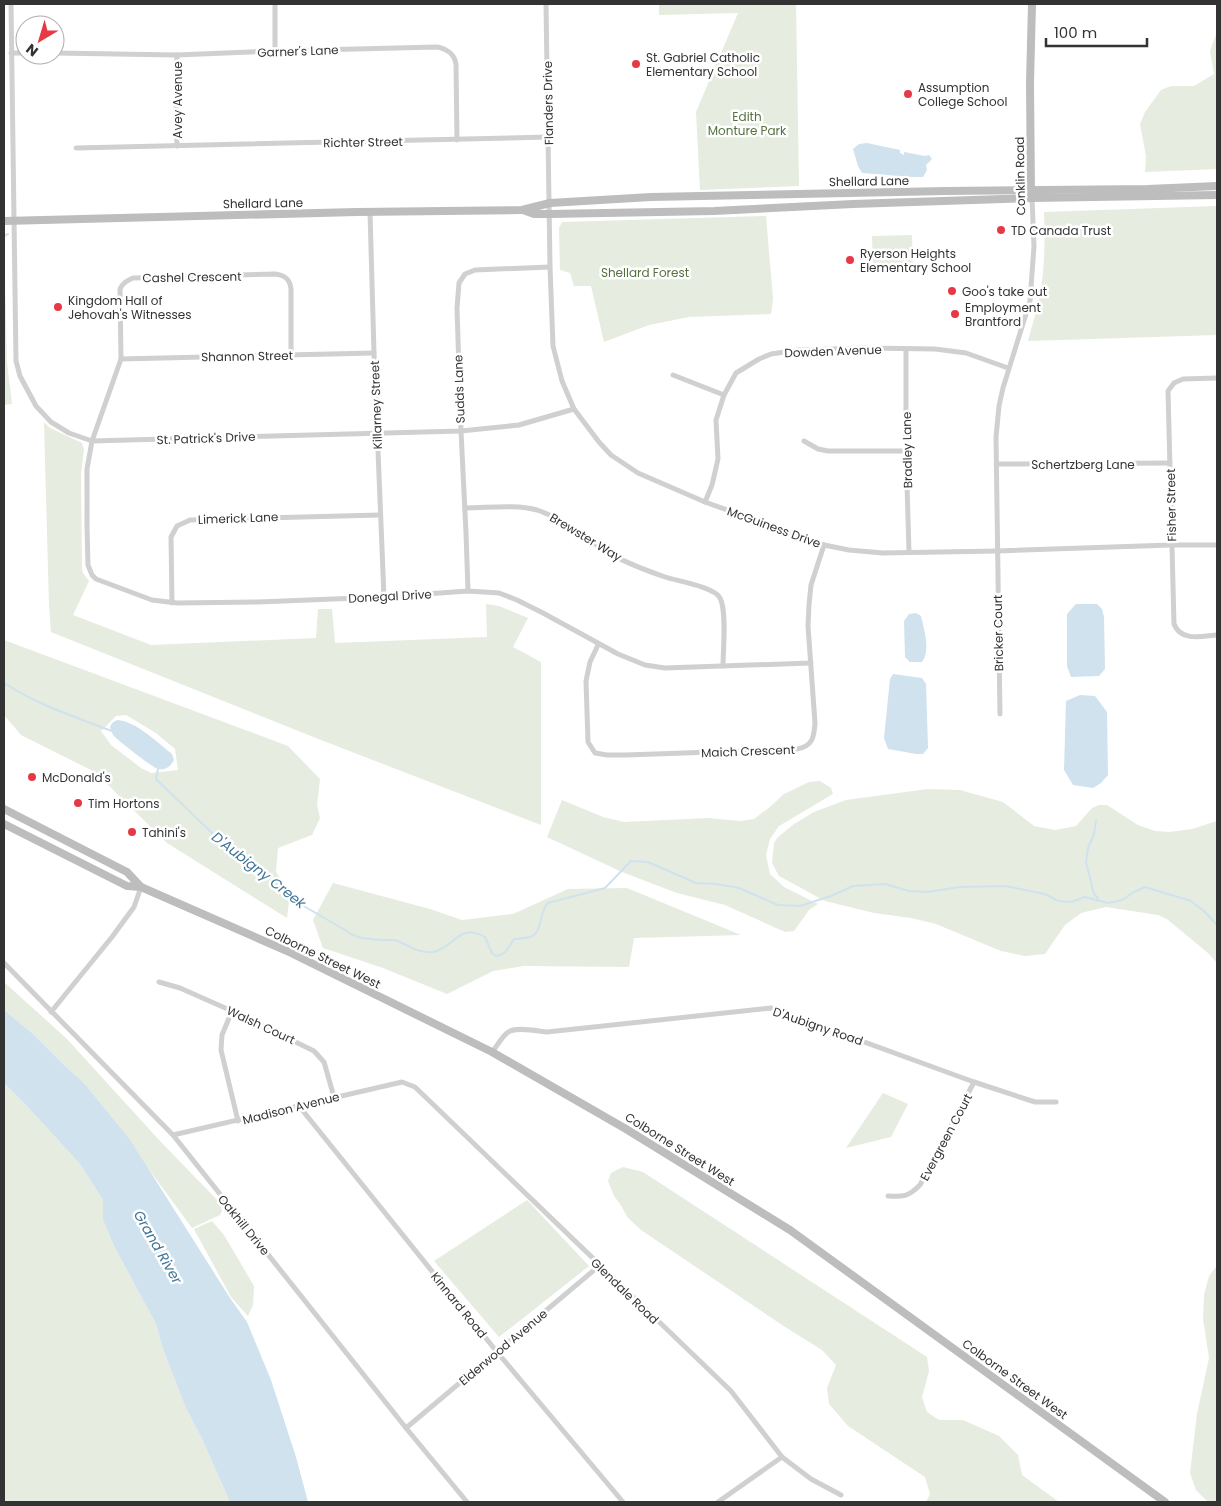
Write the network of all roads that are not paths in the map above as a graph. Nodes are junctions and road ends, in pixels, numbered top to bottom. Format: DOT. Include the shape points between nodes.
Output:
graph roads {
  1 [pos="11,4"];
  2 [pos="275,4"];
  3 [pos="546,4"];
  4 [pos="1033,4"];
  5 [pos="276,51"];
  6 [pos="11,53"];
  7 [pos="15,53"];
  8 [pos="65,54"];
  9 [pos="177,55"];
  10 [pos="549,137"];
  11 [pos="457,140"];
  12 [pos="177,146"];
  13 [pos="76,148"];
  14 [pos="1217,186"];
  15 [pos="1031,194"];
  16 [pos="1217,195"];
  17 [pos="550,202"];
  18 [pos="522,210"];
  19 [pos="370,212"];
  20 [pos="550,214"];
  21 [pos="15,220"];
  22 [pos="4,221"];
  23 [pos="550,267"];
  24 [pos="906,349"];
  25 [pos="374,353"];
  26 [pos="291,355"];
  27 [pos="121,359"];
  28 [pos="1008,368"];
  29 [pos="673,375"];
  30 [pos="1217,378"];
  31 [pos="724,395"];
  32 [pos="574,408"];
  33 [pos="460,431"];
  34 [pos="377,433"];
  35 [pos="92,441"];
  36 [pos="804,441"];
  37 [pos="906,450"];
  38 [pos="1170,463"];
  39 [pos="997,464"];
  40 [pos="705,502"];
  41 [pos="465,508"];
  42 [pos="380,515"];
  43 [pos="824,545"];
  44 [pos="1171,545"];
  45 [pos="1217,545"];
  46 [pos="909,552"];
  47 [pos="997,552"];
  48 [pos="468,591"];
  49 [pos="384,597"];
  50 [pos="172,603"];
  51 [pos="1217,636"];
  52 [pos="598,645"];
  53 [pos="811,663"];
  54 [pos="723,666"];
  55 [pos="1000,714"];
  56 [pos="4,809"];
  57 [pos="4,824"];
  58 [pos="141,887"];
  59 [pos="4,963"];
  60 [pos="159,982"];
  61 [pos="232,1011"];
  62 [pos="51,1012"];
  63 [pos="492,1052"];
  64 [pos="974,1082"];
  65 [pos="409,1085"];
  66 [pos="334,1098"];
  67 [pos="1056,1102"];
  68 [pos="299,1106"];
  69 [pos="238,1121"];
  70 [pos="173,1135"];
  71 [pos="888,1196"];
  72 [pos="599,1266"];
  73 [pos="497,1352"];
  74 [pos="406,1428"];
  75 [pos="782,1457"];
  76 [pos="841,1495"];
  77 [pos="467,1502"];
  78 [pos="623,1502"];
  79 [pos="718,1502"];
  80 [pos="1165,1502"];
  1 -- 6 [label="street, St. Patrick's Drive"];
  2 -- 5 [label="street"];
  3 -- 10 [label="street, Flanders Drive"];
  4 -- 15 [label="main road, Conklin Road" via="1030,29"];
  5 -- 9 [label="street, Garner's Lane"];
  5 -- 11 [label="street, Garner's Lane" via="444,48 455,57 456,64"];
  6 -- 7 [label="street"];
  6 -- 21 [label="street, St. Patrick's Drive"];
  8 -- 9 [label="street, Garner's Lane"];
  9 -- 12 [label="street, Avey Avenue"];
  10 -- 11 [label="street, Richter Street"];
  10 -- 17 [label="street, Flanders Drive"];
  11 -- 12 [label="street, Richter Street"];
  12 -- 13 [label="street, Richter Street"];
  14 -- 15 [label="main road, Shellard Lane"];
  15 -- 16 [label="main road, Shellard Lane"];
  15 -- 17 [label="main road, Shellard Lane" via="863,192"];
  15 -- 20 [label="main road, Shellard Lane" via="714,211"];
  15 -- 28 [label="street, Conklin Road" via="1034,246 1030,301"];
  17 -- 18 [label="main road, Shellard Lane"];
  17 -- 20 [label="street, McGuiness Drive"];
  18 -- 19 [label="main road, Shellard Lane"];
  18 -- 20 [label="main road, Shellard Lane"];
  19 -- 21 [label="main road, Shellard Lane"];
  19 -- 25 [label="street, Killarney Street"];
  20 -- 23 [label="street, McGuiness Drive"];
  21 -- 22 [label="main road, Shellard Lane"];
  21 -- 35 [label="street, St. Patrick's Drive" via="16,361 20,376 36,406 51,422"];
  23 -- 32 [label="street, McGuiness Drive" via="553,346 562,381"];
  23 -- 33 [label="street, Sudds Lane" via="475,270 465,274 459,283"];
  24 -- 28 [label="street, Dowden Avenue" via="951,350"];
  24 -- 31 [label="street, Dowden Avenue" via="807,350 771,354 736,373"];
  24 -- 37 [label="street, Bradley Lane"];
  25 -- 26 [label="street, Shannon Street"];
  25 -- 34 [label="street, Killarney Street"];
  26 -- 27 [label="street, Shannon Street"];
  26 -- 27 [label="street, Cashel Crescent" via="290,285 287,278 275,274 127,280 120,290"];
  27 -- 35 [label="street, Cashel Crescent"];
  28 -- 39 [label="street, Conklin Road" via="999,406"];
  29 -- 31 [label="street"];
  30 -- 38 [label="street, Fisher Street" via="1177,380 1168,391"];
  31 -- 40 [label="street, Dowden Avenue" via="716,420 718,459"];
  32 -- 33 [label="street, St. Patrick's Drive" via="519,425"];
  32 -- 40 [label="street, McGuiness Drive" via="599,442 625,466"];
  33 -- 34 [label="street, St. Patrick's Drive"];
  33 -- 41 [label="street, Sudds Lane"];
  34 -- 35 [label="street, St. Patrick's Drive"];
  34 -- 42 [label="street, Killarney Street"];
  35 -- 50 [label="street, Donegal Drive" via="86,478 88,565 92,575 96,580 152,600"];
  36 -- 37 [label="street" via="828,451"];
  37 -- 46 [label="street, Bradley Lane"];
  38 -- 39 [label="street, Schertzberg Lane"];
  38 -- 44 [label="street, Fisher Street"];
  39 -- 47 [label="street, Conklin Road"];
  40 -- 43 [label="street, McGuiness Drive"];
  41 -- 48 [label="street, Sudds Lane"];
  41 -- 54 [label="street, Brewster Way" via="535,510 559,520 630,564 712,590 720,597 723,609"];
  42 -- 49 [label="street, Killarney Street"];
  42 -- 50 [label="street, Limerick Lane" via="208,519 182,523 171,537"];
  43 -- 46 [label="street, McGuiness Drive" via="862,552"];
  43 -- 53 [label="street, Maich Crescent" via="811,585 808,626"];
  44 -- 45 [label="street, McGuiness Drive"];
  44 -- 47 [label="street, McGuiness Drive"];
  44 -- 51 [label="street, Fisher Street" via="1176,629 1180,634 1191,637"];
  46 -- 47 [label="street, McGuiness Drive"];
  47 -- 55 [label="street, Bricker Court"];
  48 -- 49 [label="street, Donegal Drive"];
  48 -- 52 [label="street, Donegal Drive" via="499,593 517,600"];
  49 -- 50 [label="street, Donegal Drive"];
  52 -- 53 [label="street, Maich Crescent" via="586,681 588,742 595,753 607,755 805,748 814,732"];
  52 -- 54 [label="street, Donegal Drive" via="645,665 665,668"];
  53 -- 54 [label="street, Donegal Drive"];
  56 -- 58 [label="main road, Colborne Street West" via="127,872"];
  57 -- 58 [label="main road, Colborne Street West" via="127,886"];
  58 -- 62 [label="street" via="134,907"];
  58 -- 63 [label="main road, Colborne Street West" via="287,951"];
  59 -- 62 [label="street, Oakhill Drive"];
  60 -- 61 [label="street, Walsh Court"];
  61 -- 66 [label="street, Walsh Court" via="314,1051 324,1062"];
  61 -- 69 [label="street" via="222,1036 221,1050"];
  62 -- 70 [label="street, Oakhill Drive"];
  63 -- 64 [label="street, D'Aubigny Road" via="505,1034 516,1029 547,1032 771,1008"];
  63 -- 80 [label="main road, Colborne Street West" via="626,1129 790,1230"];
  64 -- 67 [label="street, D'Aubigny Road" via="1035,1102"];
  64 -- 71 [label="street, Evergreen Court" via="920,1186 907,1196"];
  65 -- 66 [label="street, Madison Avenue" via="402,1082"];
  65 -- 72 [label="street, Glendale Road" via="415,1087"];
  66 -- 68 [label="street, Madison Avenue"];
  68 -- 69 [label="street, Madison Avenue"];
  68 -- 73 [label="street, Kinnard Road"];
  69 -- 70 [label="street, Madison Avenue"];
  70 -- 74 [label="street, Oakhill Drive"];
  72 -- 73 [label="street, Elderwood Avenue"];
  72 -- 75 [label="street, Glendale Road" via="731,1392"];
  73 -- 74 [label="street, Elderwood Avenue"];
  73 -- 78 [label="street, Kinnard Road"];
  74 -- 77 [label="street, Oakhill Drive"];
  75 -- 76 [label="street, Glendale Road" via="811,1479"];
  75 -- 79 [label="street"];
}
